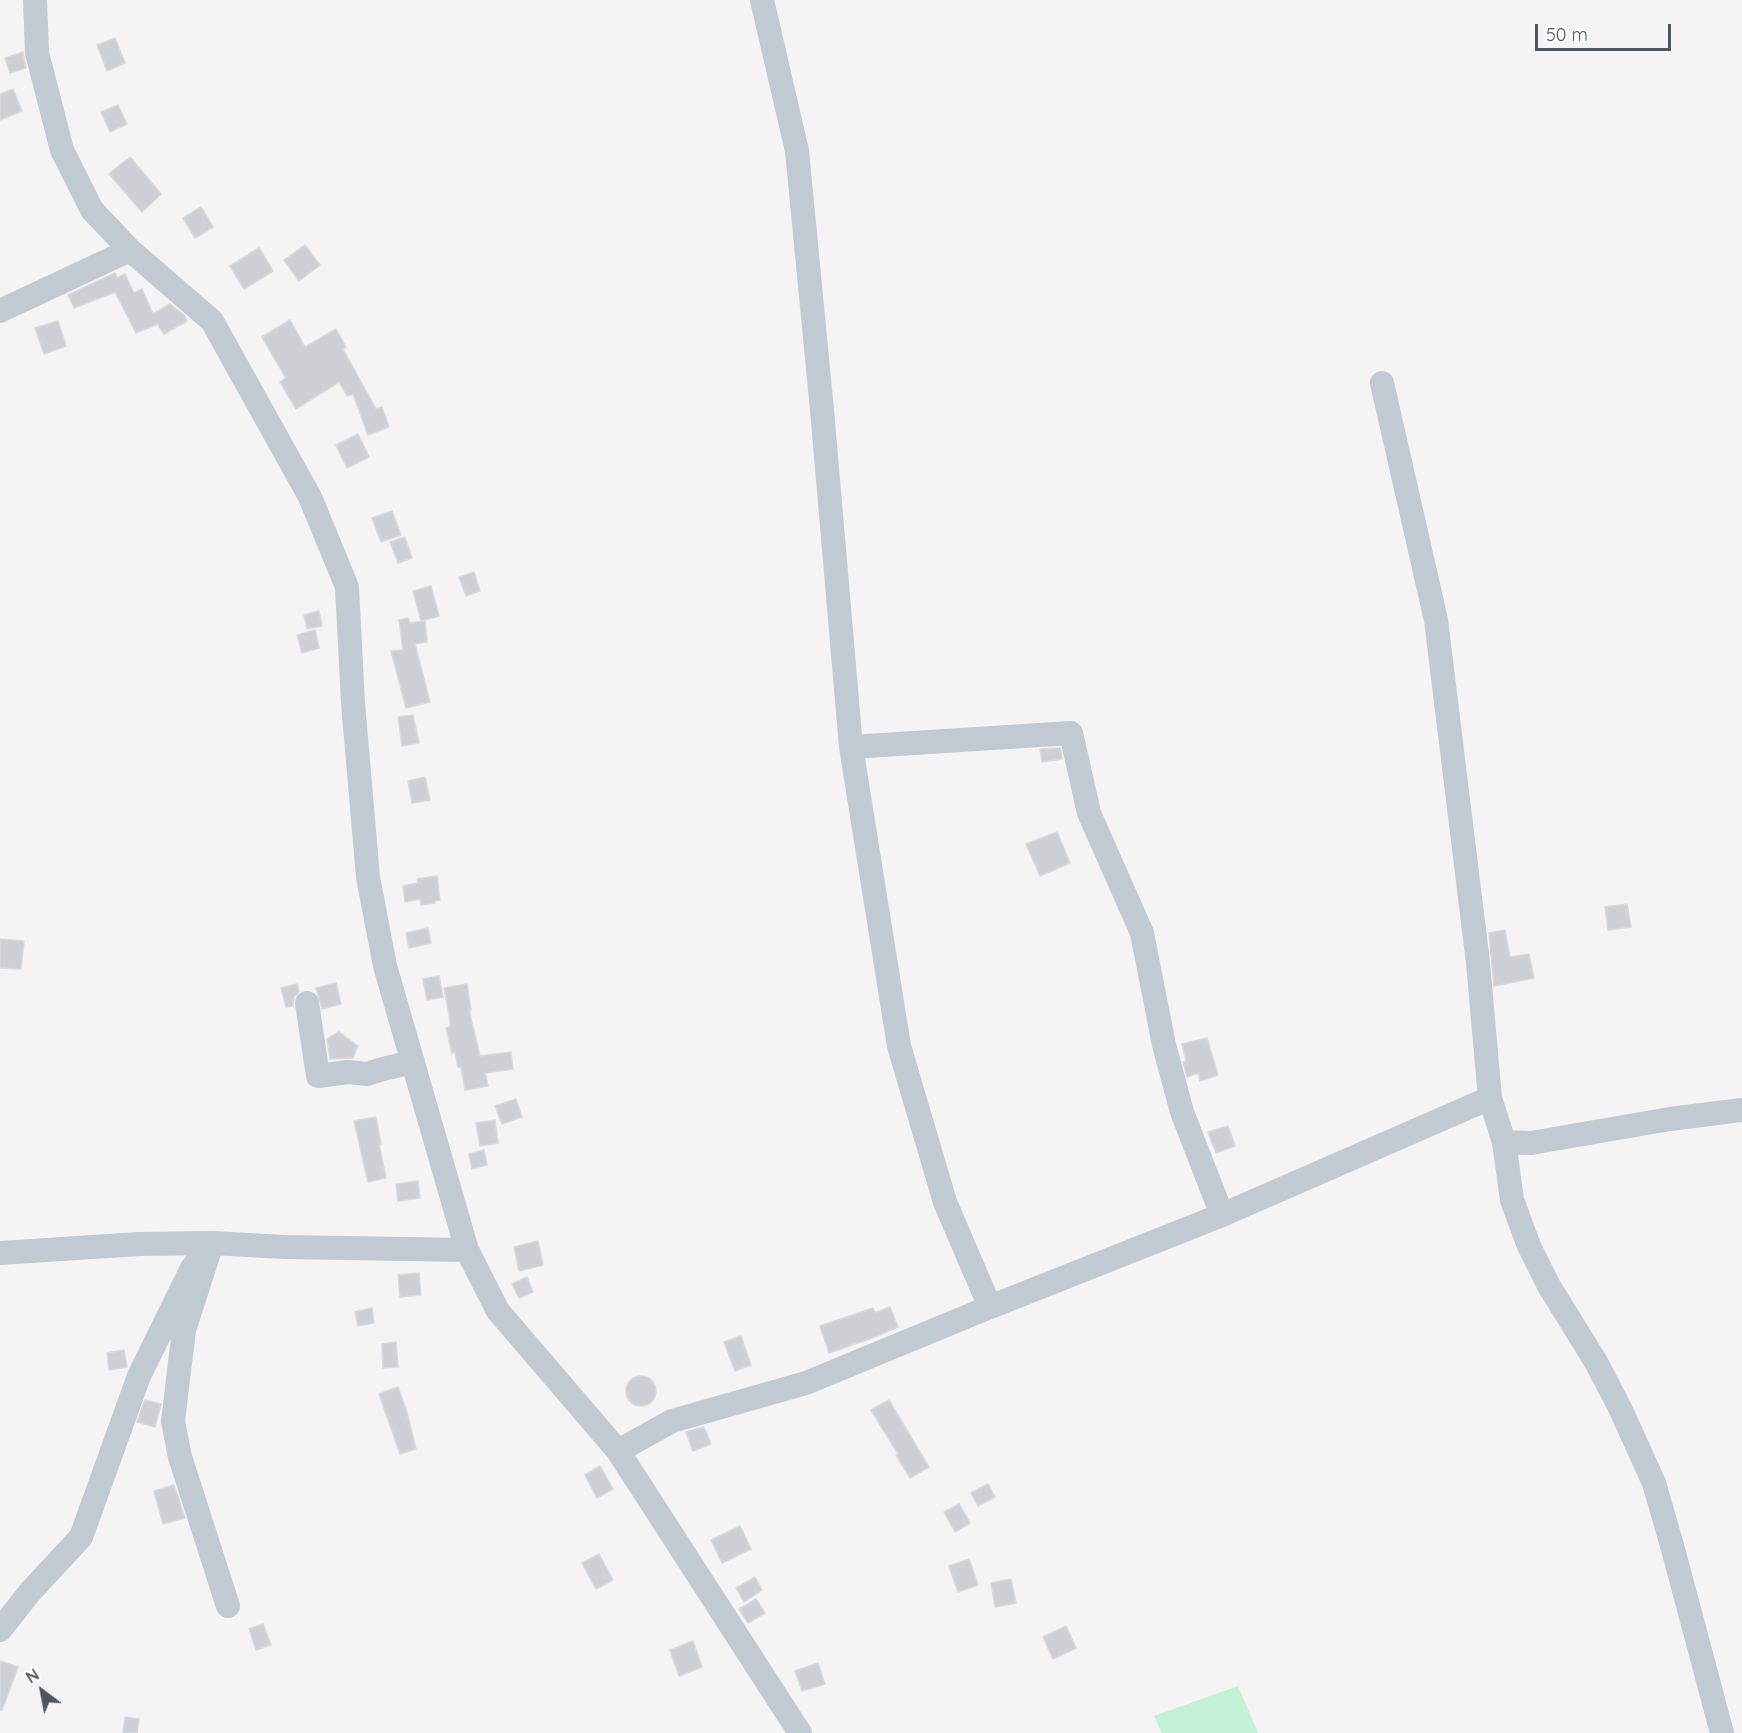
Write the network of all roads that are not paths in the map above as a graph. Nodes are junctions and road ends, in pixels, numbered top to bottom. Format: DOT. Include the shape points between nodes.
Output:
graph roads {
  1 [pos="35,0"];
  2 [pos="762,0"];
  3 [pos="130,250"];
  4 [pos="0,311"];
  5 [pos="1382,383"];
  6 [pos="851,747"];
  7 [pos="307,1004"];
  8 [pos="413,1062"];
  9 [pos="1490,1098"];
  10 [pos="1742,1110"];
  11 [pos="1504,1142"];
  12 [pos="1222,1215"];
  13 [pos="212,1243"];
  14 [pos="467,1250"];
  15 [pos="0,1253"];
  16 [pos="990,1307"];
  17 [pos="618,1451"];
  18 [pos="228,1606"];
  19 [pos="0,1630"];
  20 [pos="800,1733"];
  21 [pos="1722,1733"];
  1 -- 3 [label="street" via="37,53 62,150 92,210"];
  2 -- 6 [label="street" via="797,151"];
  3 -- 4 [label="street"];
  3 -- 8 [label="street" via="212,321 310,497 347,587 368,877 385,966"];
  5 -- 9 [label="street" via="1436,620 1478,963"];
  6 -- 12 [label="street" via="1071,734 1089,813 1142,933 1182,1112"];
  6 -- 16 [label="street" via="899,1046 945,1202"];
  7 -- 8 [label="street" via="318,1076 367,1074"];
  8 -- 14 [label="street"];
  9 -- 11 [label="street"];
  9 -- 12 [label="street"];
  10 -- 11 [label="street" via="1531,1143"];
  11 -- 21 [label="street" via="1512,1200 1529,1246 1596,1362 1654,1483"];
  12 -- 16 [label="street"];
  13 -- 14 [label="street"];
  13 -- 15 [label="street"];
  13 -- 18 [label="street" via="184,1330 173,1421 180,1457"];
  13 -- 19 [label="street" via="192,1268 139,1377 81,1537"];
  14 -- 17 [label="street" via="498,1311"];
  16 -- 17 [label="street" via="806,1383 672,1420"];
  17 -- 20 [label="street"];
}
